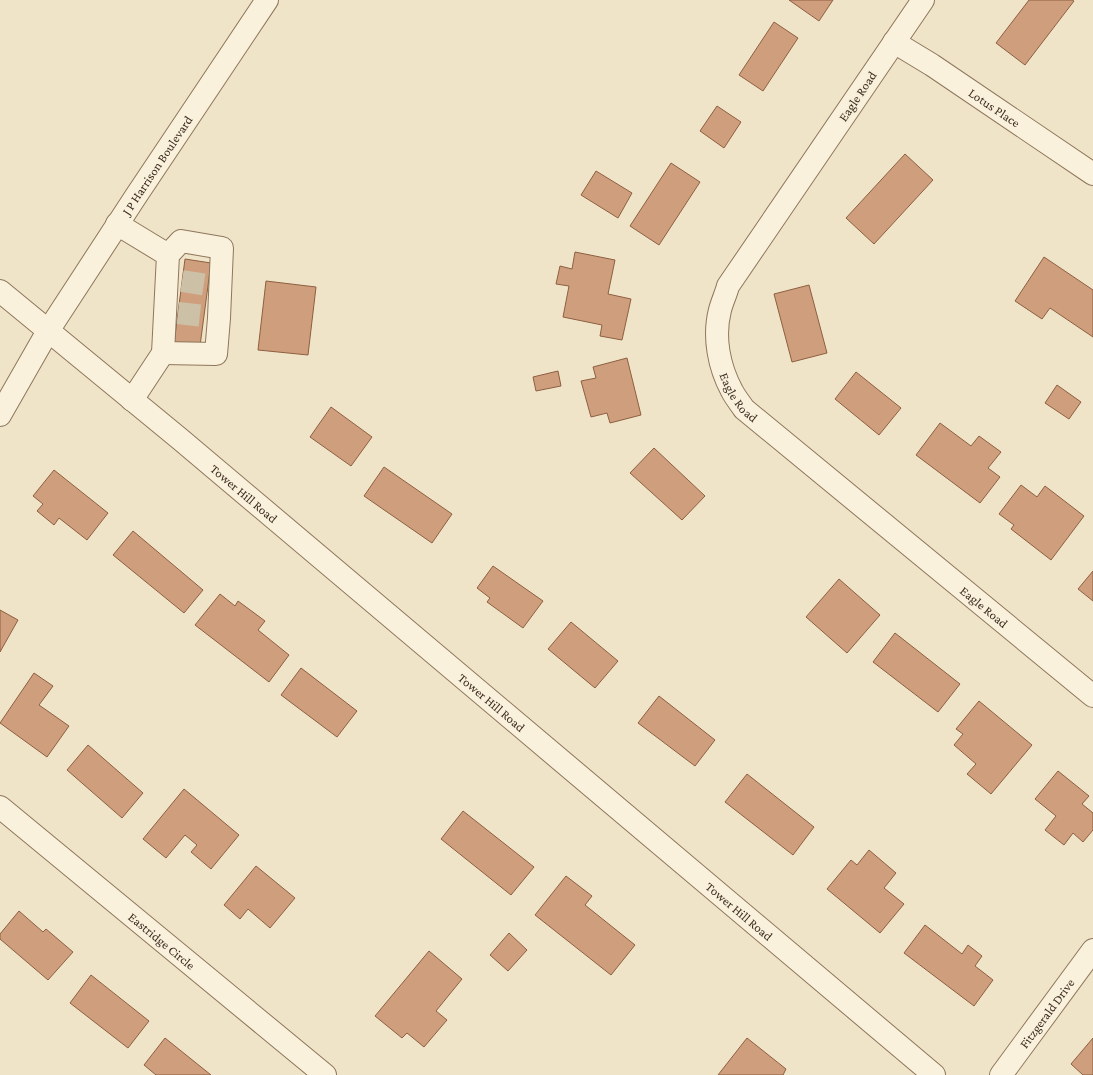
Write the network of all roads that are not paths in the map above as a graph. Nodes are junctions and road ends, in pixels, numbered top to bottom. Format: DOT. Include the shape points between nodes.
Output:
graph roads {
  1 [pos="267,0"];
  2 [pos="923,0"];
  3 [pos="894,42"];
  4 [pos="1093,174"];
  5 [pos="117,224"];
  6 [pos="168,255"];
  7 [pos="0,291"];
  8 [pos="48,331"];
  9 [pos="162,353"];
  10 [pos="132,400"];
  11 [pos="0,414"];
  12 [pos="1093,696"];
  13 [pos="0,806"];
  14 [pos="1093,950"];
  15 [pos="325,1075"];
  16 [pos="934,1075"];
  17 [pos="1001,1075"];
  1 -- 5 [label="street, J P Harrison Boulevard"];
  2 -- 3 [label="street, Eagle Road"];
  3 -- 4 [label="street, Lotus Place"];
  3 -- 12 [label="street, Eagle Road" via="728,286 717,331 718,352 723,372 732,392 744,409"];
  5 -- 6 [label="street"];
  5 -- 8 [label="street, J P Harrison Boulevard"];
  6 -- 9 [label="street" via="174,280 171,313"];
  6 -- 9 [label="street" via="182,241 222,248 214,285 211,317 216,354"];
  7 -- 8 [label="street, Tower Hill Road"];
  8 -- 10 [label="street, Tower Hill Road"];
  8 -- 11 [label="street, J P Harrison Boulevard"];
  9 -- 10 [label="street"];
  10 -- 16 [label="street, Tower Hill Road"];
  13 -- 15 [label="street, Eastridge Circle"];
  14 -- 17 [label="street, Fitzgerald Drive"];
}
